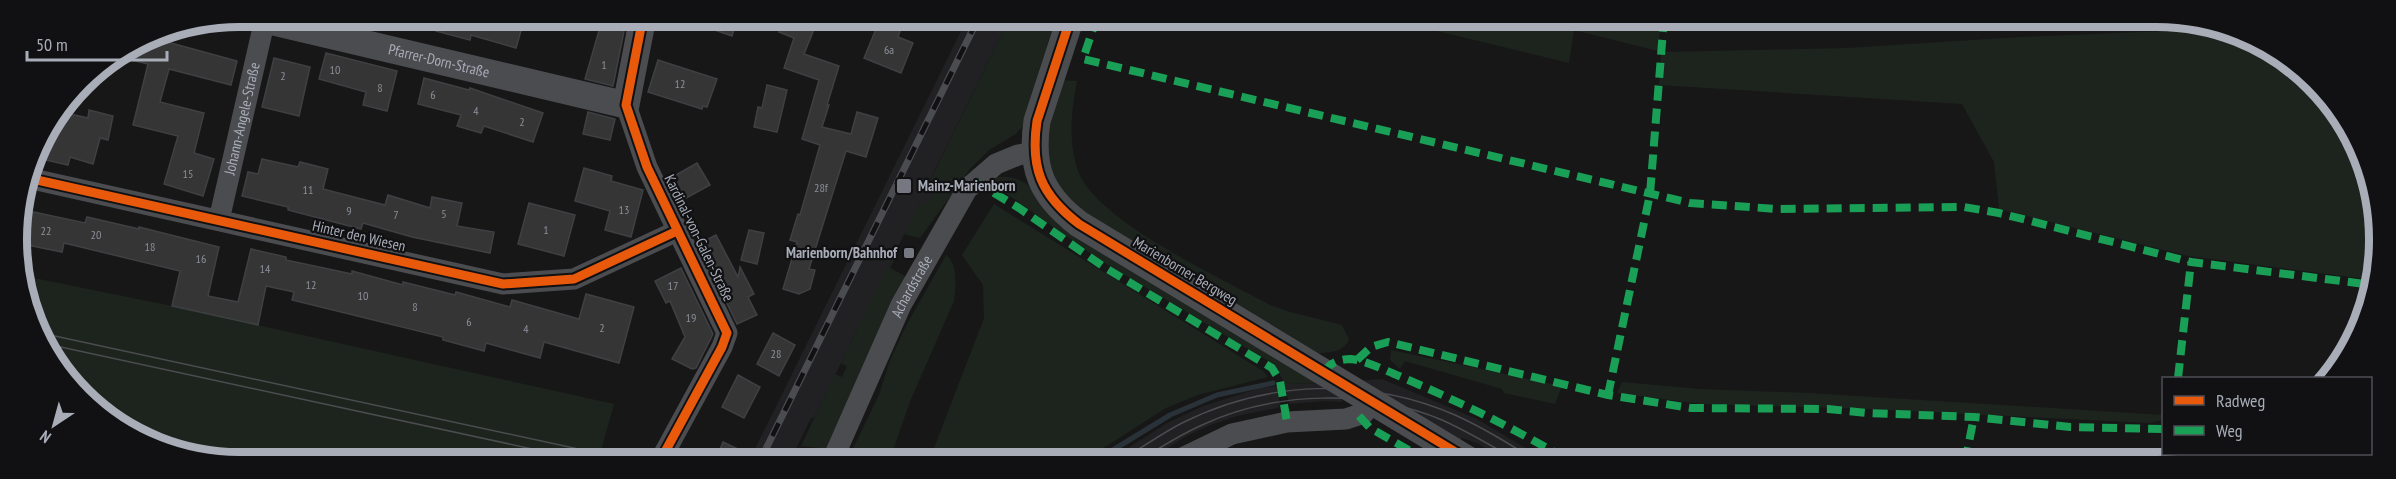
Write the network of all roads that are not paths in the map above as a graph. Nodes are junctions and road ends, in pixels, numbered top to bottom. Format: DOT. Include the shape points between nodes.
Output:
graph roads {
  1 [pos="256,27"];
  2 [pos="296,27"];
  3 [pos="641,27"];
  4 [pos="1068,27"];
  5 [pos="626,105"];
  6 [pos="1034,152"];
  7 [pos="36,180"];
  8 [pos="219,220"];
  9 [pos="677,231"];
  10 [pos="1372,402"];
  11 [pos="665,452"];
  12 [pos="836,452"];
  13 [pos="1195,452"];
  14 [pos="1455,452"];
  1 -- 8 [label="street, Johann-Angele-Straße"];
  2 -- 5 [label="street, Pfarrer-Dorn-Straße"];
  3 -- 5 [label="street, Kardinal-von-Galen-Straße"];
  4 -- 6 [label="street, Marienborner Bergweg" via="1037,121"];
  5 -- 9 [label="street, Kardinal-von-Galen-Straße" via="647,167"];
  6 -- 10 [label="street, Marienborner Bergweg" via="1044,188 1063,212 1079,224"];
  6 -- 12 [label="street, Achardstraße" via="996,164 967,189 902,305"];
  7 -- 8 [label="street, Hinter den Wiesen"];
  8 -- 9 [label="street, Hinter den Wiesen" via="503,284 574,279"];
  9 -- 11 [label="street, Kardinal-von-Galen-Straße" via="727,336"];
  10 -- 13 [label="street" via="1364,413 1346,419 1287,422 1232,434"];
  10 -- 14 [label="street, Marienborner Bergweg"];
}
